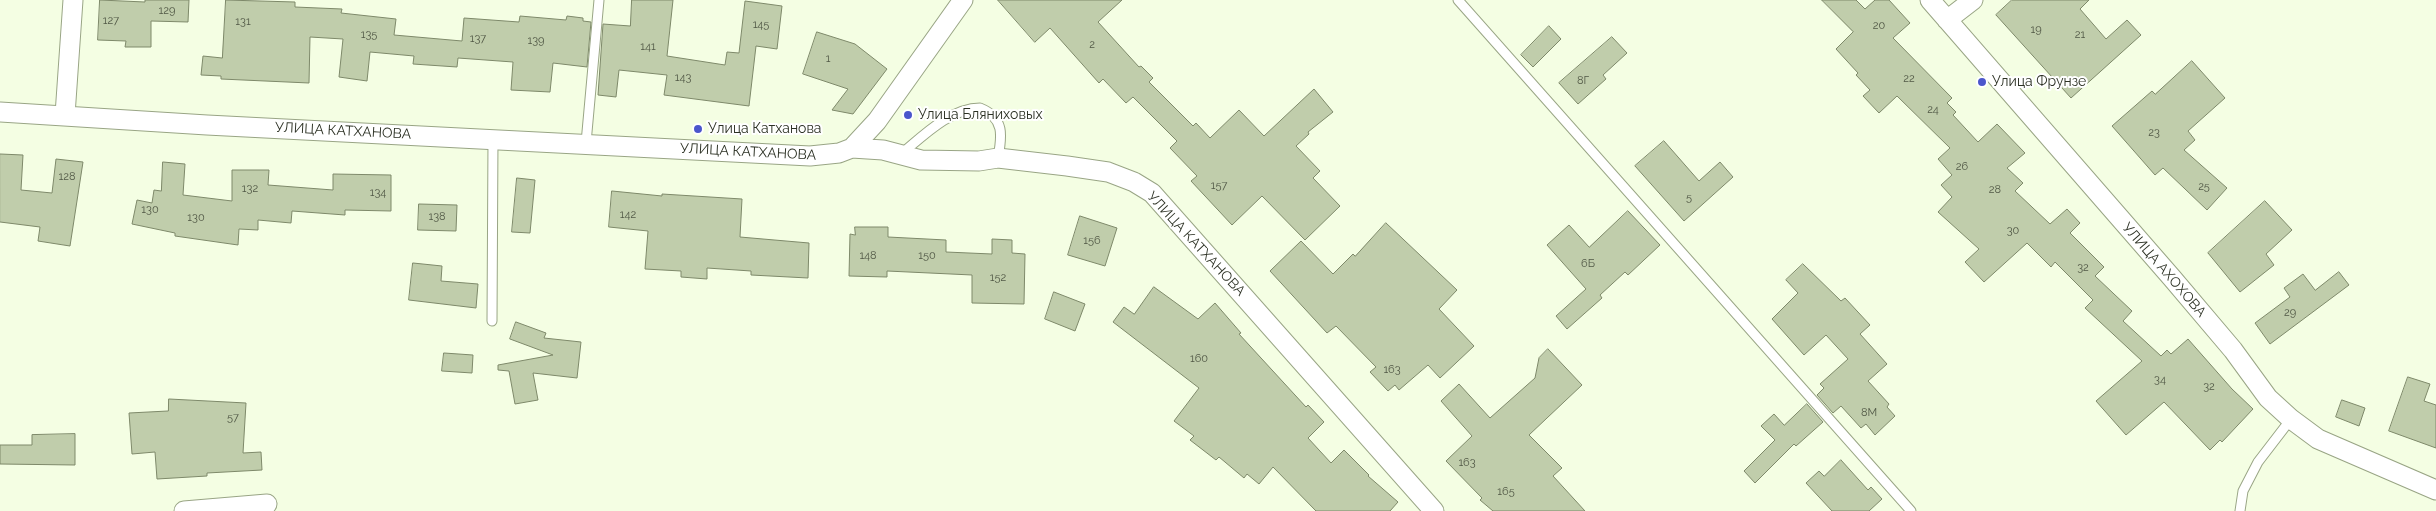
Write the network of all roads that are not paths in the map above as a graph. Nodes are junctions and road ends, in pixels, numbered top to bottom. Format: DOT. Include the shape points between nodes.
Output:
graph roads {
  1 [pos="73,0"];
  2 [pos="599,0"];
  3 [pos="963,0"];
  4 [pos="1458,0"];
  5 [pos="1930,0"];
  6 [pos="1972,0"];
  7 [pos="1947,20"];
  8 [pos="0,112"];
  9 [pos="65,115"];
  10 [pos="493,139"];
  11 [pos="586,143"];
  12 [pos="852,148"];
  13 [pos="900,155"];
  14 [pos="998,158"];
  15 [pos="492,321"];
  16 [pos="2291,419"];
  17 [pos="2436,490"];
  18 [pos="267,504"];
  19 [pos="184,511"];
  20 [pos="1434,511"];
  21 [pos="1911,511"];
  22 [pos="2240,511"];
  1 -- 9 [label="street"];
  2 -- 11 [label="lane"];
  3 -- 12 [label="street" via="877,121"];
  4 -- 21 [label="lane"];
  5 -- 7 [label="street, УЛИЦА АХОХОВА"];
  6 -- 7 [label="street"];
  7 -- 16 [label="street, УЛИЦА АХОХОВА" via="2196,307 2268,398"];
  8 -- 9 [label="street, УЛИЦА КАТХАНОВА"];
  9 -- 10 [label="street, УЛИЦА КАТХАНОВА"];
  10 -- 11 [label="street, УЛИЦА КАТХАНОВА"];
  10 -- 15 [label="lane"];
  11 -- 12 [label="street, УЛИЦА КАТХАНОВА" via="810,156"];
  12 -- 13 [label="street, УЛИЦА КАТХАНОВА"];
  13 -- 14 [label="street, УЛИЦА КАТХАНОВА" via="938,161"];
  13 -- 14 [label="lane" via="946,121 980,108 998,120 1001,130"];
  14 -- 20 [label="street, УЛИЦА КАТХАНОВА" via="1108,172 1134,182 1152,194"];
  16 -- 17 [label="street, УЛИЦА АХОХОВА" via="2318,439"];
  16 -- 22 [label="lane" via="2258,462 2243,491"];
  18 -- 19 [label="street"];
}
